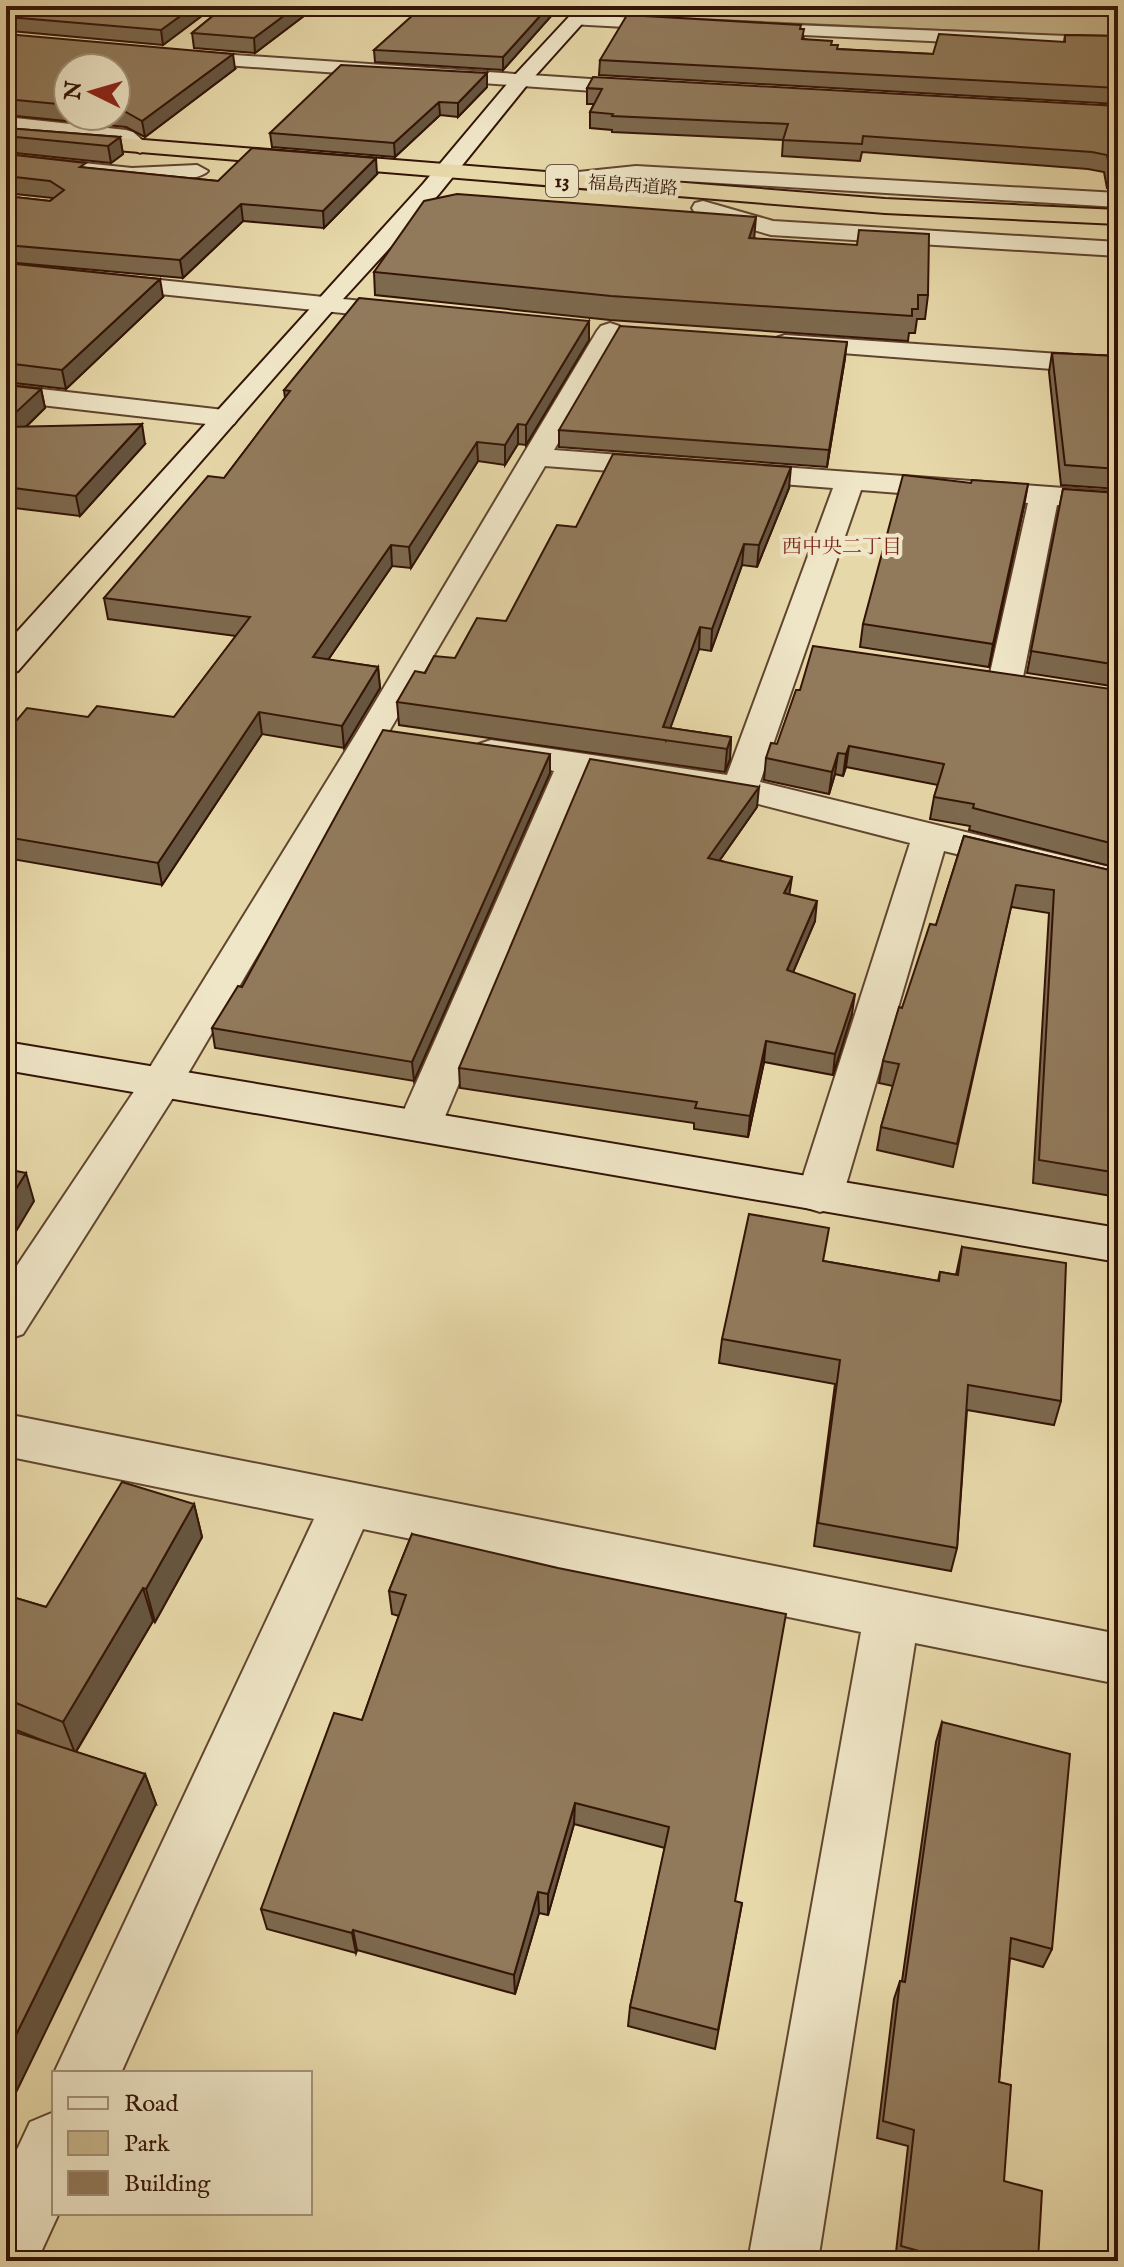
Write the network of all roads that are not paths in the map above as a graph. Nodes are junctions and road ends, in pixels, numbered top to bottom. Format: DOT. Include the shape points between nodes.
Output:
graph roads {
  1 [pos="40,6"];
  2 [pos="582,13"];
  3 [pos="693,25"];
  4 [pos="6,26"];
  5 [pos="724,27"];
  6 [pos="187,39"];
  7 [pos="1118,44"];
  8 [pos="372,52"];
  9 [pos="352,70"];
  10 [pos="520,81"];
  11 [pos="664,89"];
  12 [pos="6,123"];
  13 [pos="6,135"];
  14 [pos="140,147"];
  15 [pos="9,161"];
  16 [pos="437,181"];
  17 [pos="559,181"];
  18 [pos="1118,200"];
  19 [pos="703,208"];
  20 [pos="1118,217"];
  21 [pos="1118,234"];
  22 [pos="1118,249"];
  23 [pos="6,271"];
  24 [pos="324,305"];
  25 [pos="435,315"];
  26 [pos="610,330"];
  27 [pos="753,341"];
  28 [pos="1118,366"];
  29 [pos="6,393"];
  30 [pos="224,418"];
  31 [pos="534,457"];
  32 [pos="850,481"];
  33 [pos="1044,496"];
  34 [pos="1118,501"];
  35 [pos="6,664"];
  36 [pos="1004,682"];
  37 [pos="466,748"];
  38 [pos="575,764"];
  39 [pos="740,788"];
  40 [pos="930,837"];
  41 [pos="1118,881"];
  42 [pos="6,1056"];
  43 [pos="162,1082"];
  44 [pos="419,1126"];
  45 [pos="820,1195"];
  46 [pos="1118,1245"];
  47 [pos="6,1321"];
  48 [pos="6,1435"];
  49 [pos="348,1504"];
  50 [pos="892,1614"];
  51 [pos="1118,1659"];
  52 [pos="88,2071"];
  53 [pos="52,2150"];
  54 [pos="6,2250"];
  55 [pos="783,2261"];
  1 -- 4 [label="street"];
  2 -- 3 [label="street"];
  2 -- 10 [label="street"];
  5 -- 7 [label="street" via="922,42"];
  6 -- 9 [label="street" via="162,56"];
  8 -- 9 [label="street"];
  9 -- 10 [label="street"];
  10 -- 11 [label="street"];
  10 -- 16 [label="street"];
  12 -- 14 [label="street" via="126,136"];
  13 -- 14 [label="highway, 福島西道路 / 13"];
  14 -- 16 [label="highway, 福島西道路 / 13"];
  15 -- 16 [label="highway, 福島西道路 / 13"];
  16 -- 17 [label="highway, 福島西道路 / 13"];
  16 -- 19 [label="highway, 福島西道路 / 13"];
  16 -- 24 [label="street"];
  17 -- 18 [label="street" via="636,172"];
  17 -- 20 [label="highway, 福島西道路 / 13"];
  19 -- 21 [label="highway, 福島西道路 / 13"];
  19 -- 22 [label="street" via="771,228"];
  23 -- 24 [label="street"];
  24 -- 25 [label="street"];
  24 -- 30 [label="street"];
  26 -- 31 [label="street"];
  27 -- 28 [label="street"];
  29 -- 30 [label="street"];
  30 -- 35 [label="street"];
  31 -- 32 [label="street"];
  31 -- 43 [label="street" via="388,737"];
  32 -- 33 [label="street"];
  32 -- 39 [label="street" via="805,651"];
  33 -- 34 [label="street"];
  33 -- 36 [label="street"];
  37 -- 38 [label="street"];
  38 -- 39 [label="street"];
  38 -- 44 [label="street"];
  39 -- 40 [label="street"];
  40 -- 41 [label="street"];
  40 -- 45 [label="street"];
  42 -- 43 [label="street"];
  43 -- 44 [label="street"];
  43 -- 47 [label="street"];
  44 -- 45 [label="street"];
  45 -- 46 [label="street"];
  48 -- 49 [label="street"];
  49 -- 50 [label="street"];
  49 -- 52 [label="street"];
  50 -- 51 [label="street"];
  50 -- 55 [label="street"];
  53 -- 54 [label="street"];
}
